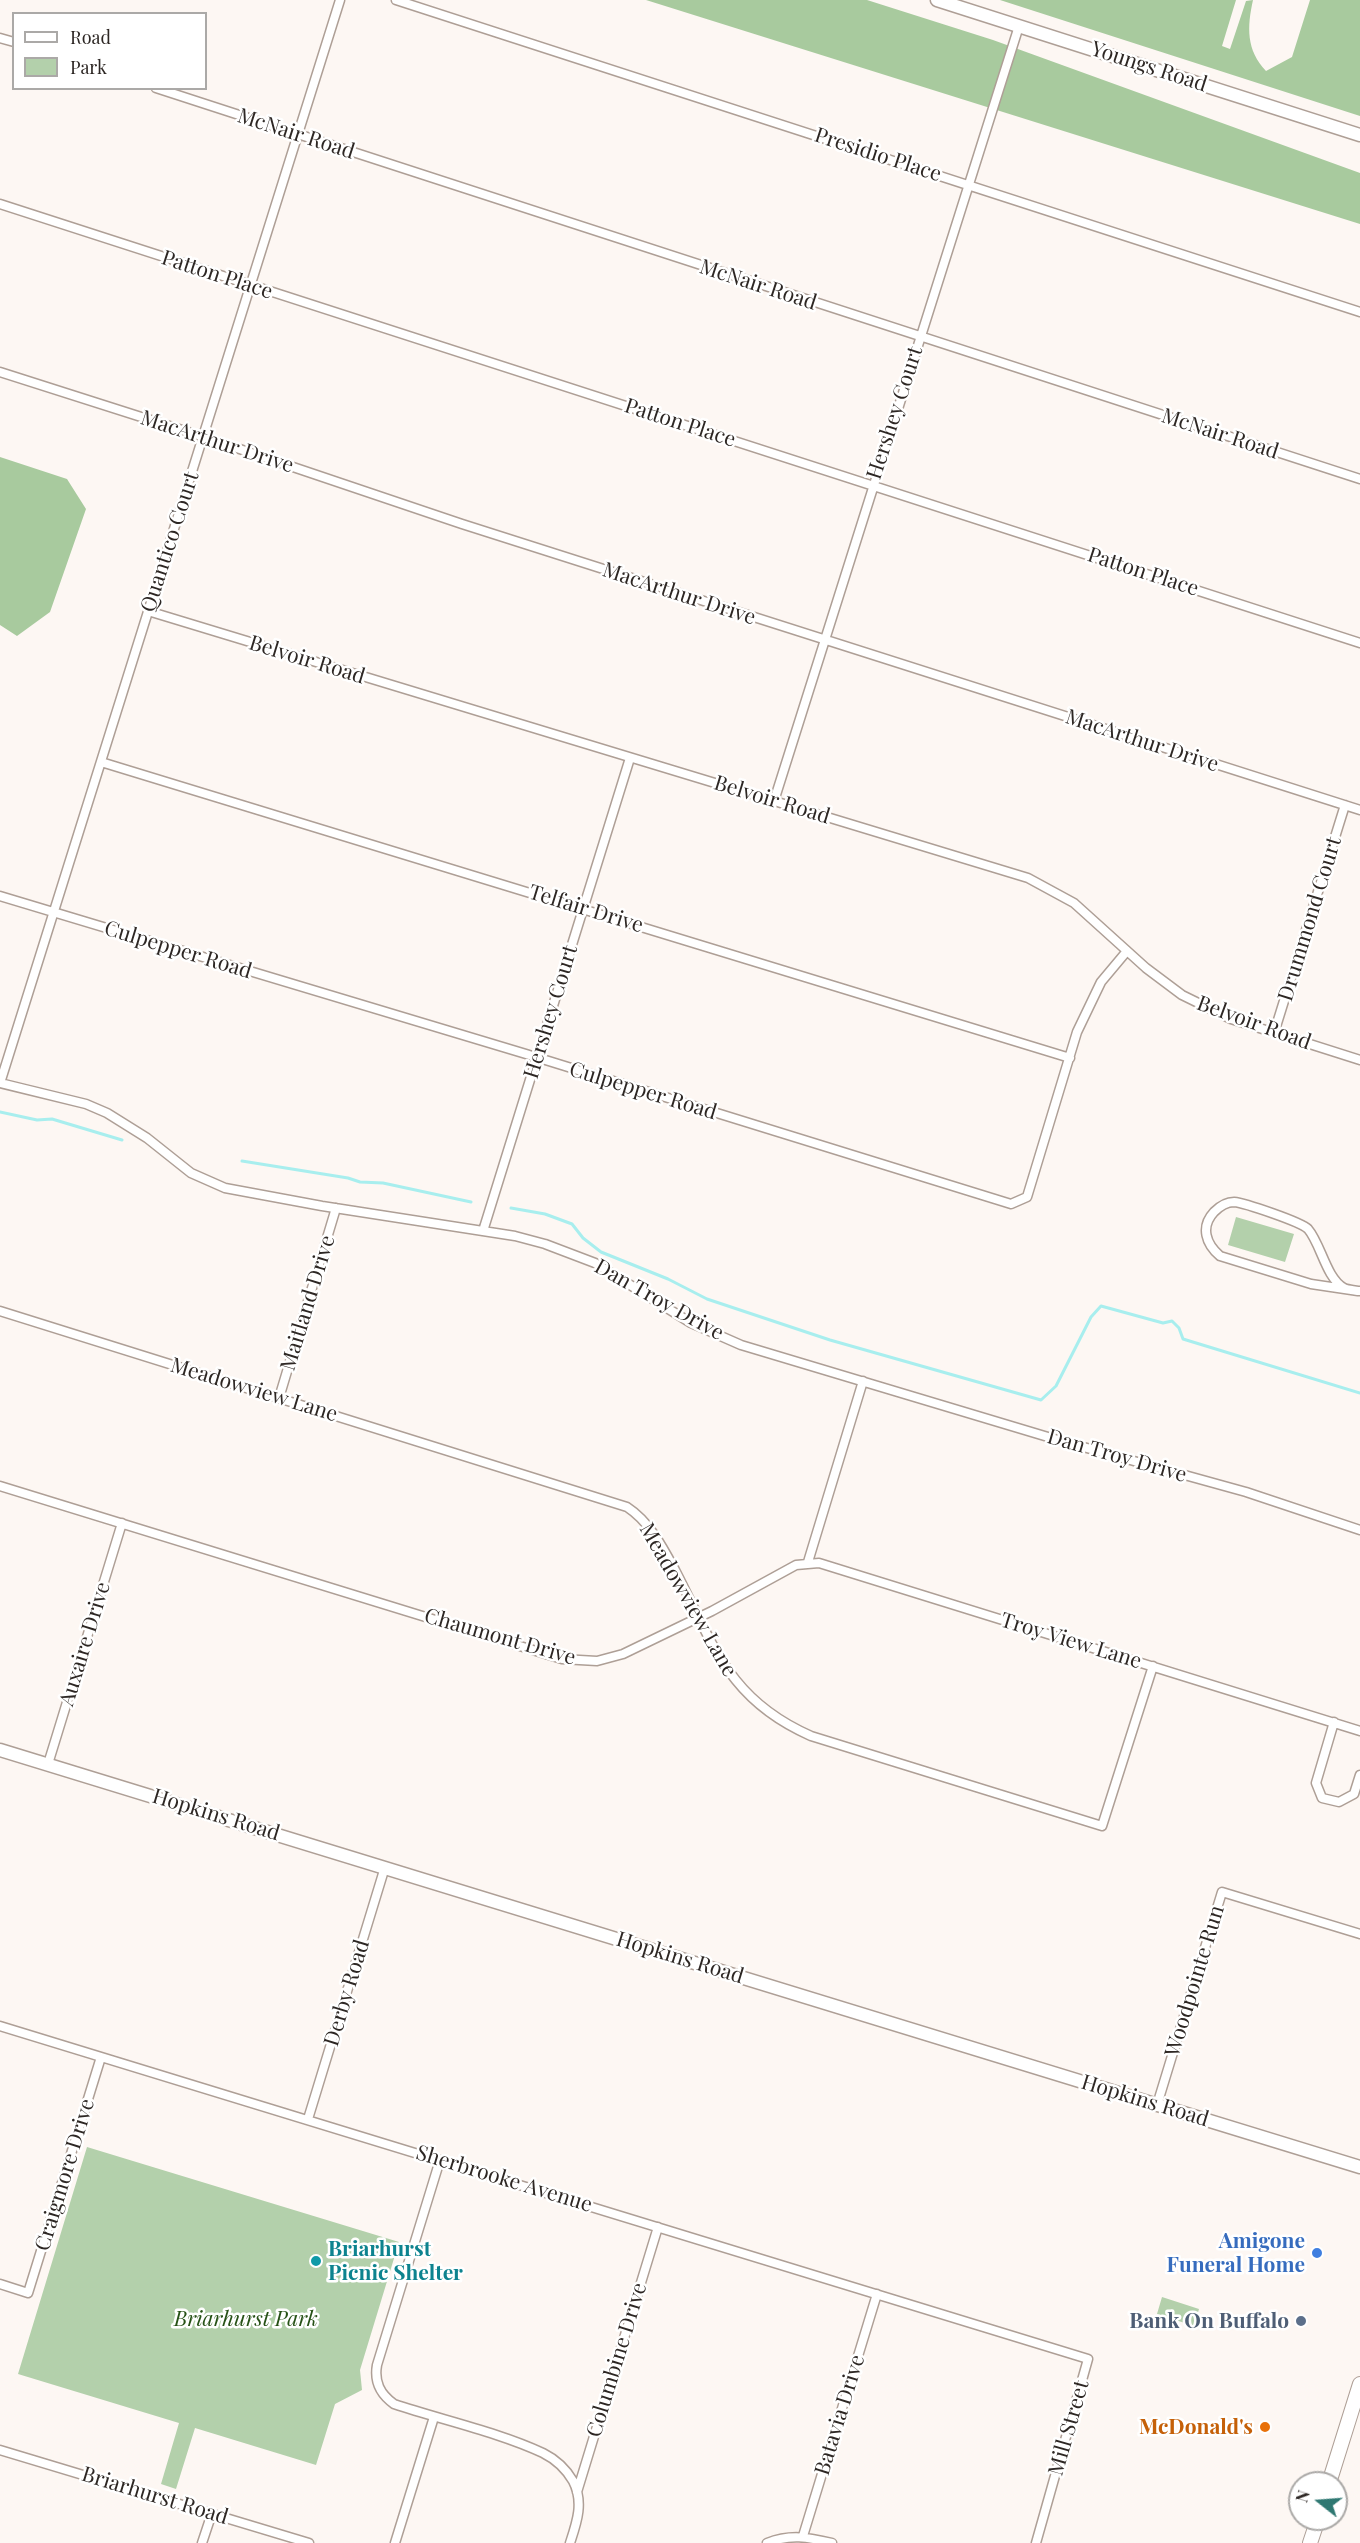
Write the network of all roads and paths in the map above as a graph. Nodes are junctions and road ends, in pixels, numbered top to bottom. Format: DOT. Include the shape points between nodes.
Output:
graph roads {
  1 [pos="340,0"];
  2 [pos="396,0"];
  3 [pos="937,0"];
  4 [pos="1019,26"];
  5 [pos="162,90"];
  6 [pos="298,135"];
  7 [pos="1360,135"];
  8 [pos="968,184"];
  9 [pos="0,204"];
  10 [pos="251,286"];
  11 [pos="1360,312"];
  12 [pos="919,337"];
  13 [pos="0,372"];
  14 [pos="204,437"];
  15 [pos="1360,479"];
  16 [pos="872,484"];
  17 [pos="148,611"];
  18 [pos="824,640"];
  19 [pos="1360,643"];
  20 [pos="630,758"];
  21 [pos="100,762"];
  22 [pos="774,801"];
  23 [pos="1345,805"];
  24 [pos="1360,810"];
  25 [pos="0,896"];
  26 [pos="583,908"];
  27 [pos="53,912"];
  28 [pos="1127,951"];
  29 [pos="1274,1033"];
  30 [pos="537,1058"];
  31 [pos="1070,1058"];
  32 [pos="1360,1060"];
  33 [pos="0,1083"];
  34 [pos="336,1208"];
  35 [pos="483,1231"];
  36 [pos="1359,1291"];
  37 [pos="0,1311"];
  38 [pos="863,1381"];
  39 [pos="279,1398"];
  40 [pos="0,1486"];
  41 [pos="122,1523"];
  42 [pos="1360,1530"];
  43 [pos="808,1562"];
  44 [pos="699,1618"];
  45 [pos="1153,1666"];
  46 [pos="1334,1722"];
  47 [pos="1360,1731"];
  48 [pos="0,1750"];
  49 [pos="48,1764"];
  50 [pos="1360,1775"];
  51 [pos="385,1867"];
  52 [pos="1360,1934"];
  53 [pos="0,2026"];
  54 [pos="101,2057"];
  55 [pos="1157,2104"];
  56 [pos="308,2119"];
  57 [pos="440,2160"];
  58 [pos="1360,2167"];
  59 [pos="658,2227"];
  60 [pos="0,2284"];
  61 [pos="877,2294"];
  62 [pos="1007,2335"];
  63 [pos="1360,2384"];
  64 [pos="434,2417"];
  65 [pos="0,2450"];
  66 [pos="1333,2471"];
  67 [pos="577,2493"];
  68 [pos="212,2513"];
  69 [pos="803,2536"];
  70 [pos="202,2543"];
  71 [pos="309,2543"];
  72 [pos="395,2543"];
  73 [pos="570,2543"];
  74 [pos="767,2543"];
  75 [pos="832,2543"];
  76 [pos="1036,2543"];
  1 -- 6 [label="street, Quantico Court"];
  2 -- 8 [label="street, Presidio Place"];
  3 -- 4 [label="street, Youngs Road"];
  4 -- 7 [label="street, Youngs Road"];
  4 -- 8 [label="street, Hershey Court"];
  5 -- 6 [label="street, McNair Road"];
  6 -- 10 [label="street, Quantico Court"];
  6 -- 12 [label="street, McNair Road"];
  8 -- 11 [label="street, Presidio Place"];
  8 -- 12 [label="street, Hershey Court"];
  9 -- 10 [label="street, Patton Place"];
  10 -- 14 [label="street, Quantico Court"];
  10 -- 16 [label="street, Patton Place"];
  12 -- 15 [label="street, McNair Road"];
  12 -- 16 [label="street, Hershey Court"];
  13 -- 14 [label="street, MacArthur Drive"];
  14 -- 17 [label="street, Quantico Court"];
  14 -- 18 [label="street, MacArthur Drive"];
  16 -- 18 [label="street, Hershey Court"];
  16 -- 19 [label="street, Patton Place"];
  17 -- 20 [label="street, Belvoir Road"];
  17 -- 21 [label="street, Quantico Court"];
  18 -- 22 [label="street, Hershey Court"];
  18 -- 23 [label="street, MacArthur Drive"];
  20 -- 22 [label="street, Belvoir Road"];
  20 -- 26 [label="street, Hershey Court"];
  21 -- 26 [label="street, Telfair Drive"];
  21 -- 27 [label="street, Quantico Court"];
  22 -- 28 [label="street, Belvoir Road" via="1028,878 1074,903"];
  23 -- 24 [label="street, MacArthur Drive"];
  23 -- 29 [label="street, Drummond Court"];
  25 -- 27 [label="street, Culpepper Road"];
  26 -- 30 [label="street, Hershey Court"];
  26 -- 31 [label="street, Telfair Drive"];
  27 -- 30 [label="street, Culpepper Road"];
  27 -- 33 [label="street, Quantico Court"];
  28 -- 29 [label="street, Belvoir Road" via="1182,995 1231,1019"];
  28 -- 31 [label="street, Culpepper Road" via="1106,974 1088,1006"];
  29 -- 32 [label="street, Belvoir Road"];
  30 -- 31 [label="street, Culpepper Road" via="1011,1204 1027,1197"];
  30 -- 35 [label="street, Hershey Court"];
  33 -- 34 [label="street, Dan Troy Drive" via="107,1113 207,1182"];
  34 -- 35 [label="street, Dan Troy Drive"];
  34 -- 39 [label="street, Maitland Drive"];
  35 -- 38 [label="street, Dan Troy Drive" via="545,1244 575,1255 716,1335"];
  36 -- 36 [label="street" via="1344,1288 1307,1229 1295,1221 1234,1202 1212,1214 1206,1238 1220,1256 1311,1284"];
  37 -- 39 [label="street, Meadowview Lane"];
  38 -- 42 [label="street, Dan Troy Drive" via="1246,1492"];
  38 -- 43 [label="street"];
  39 -- 44 [label="street, Meadowview Lane" via="627,1507 646,1523"];
  40 -- 41 [label="street, Chaumont Drive"];
  41 -- 44 [label="street, Chaumont Drive" via="562,1659 610,1658"];
  41 -- 49 [label="street, Auxaire Drive"];
  43 -- 44 [label="street, Chaumont Drive"];
  43 -- 45 [label="street, Troy View Lane" via="835,1567"];
  44 -- 45 [label="street, Meadowview Lane" via="738,1685 760,1707 793,1728 1102,1826"];
  45 -- 46 [label="street, Troy View Lane"];
  46 -- 47 [label="street, Troy View Lane"];
  46 -- 50 [label="street" via="1316,1783 1322,1798 1339,1802 1354,1794"];
  48 -- 49 [label="street, Hopkins Road"];
  49 -- 51 [label="street, Hopkins Road"];
  51 -- 55 [label="street, Hopkins Road"];
  51 -- 56 [label="street, Derby Road"];
  52 -- 55 [label="street, Woodpointe Run" via="1222,1892"];
  53 -- 54 [label="street, Sherbrooke Avenue"];
  54 -- 56 [label="street, Sherbrooke Avenue"];
  54 -- 60 [label="street, Craigmore Drive" via="28,2293"];
  55 -- 58 [label="street, Hopkins Road"];
  56 -- 57 [label="street, Sherbrooke Avenue"];
  57 -- 59 [label="street, Sherbrooke Avenue"];
  57 -- 64 [label="street" via="376,2374 386,2399"];
  59 -- 61 [label="street, Sherbrooke Avenue"];
  59 -- 67 [label="street, Columbine Drive"];
  61 -- 62 [label="street, Sherbrooke Avenue"];
  61 -- 69 [label="street, Batavia Drive"];
  62 -- 76 [label="street, Mill Street" via="1088,2360"];
  63 -- 66 [label="main road"];
  64 -- 67 [label="street" via="544,2453 566,2470"];
  64 -- 72 [label="street"];
  65 -- 68 [label="street, Briarhurst Road"];
  67 -- 73 [label="street, Columbine Drive" via="578,2517"];
  68 -- 70 [label="street"];
  68 -- 71 [label="street, Briarhurst Road"];
  69 -- 74 [label="street"];
  69 -- 75 [label="street"];
}
